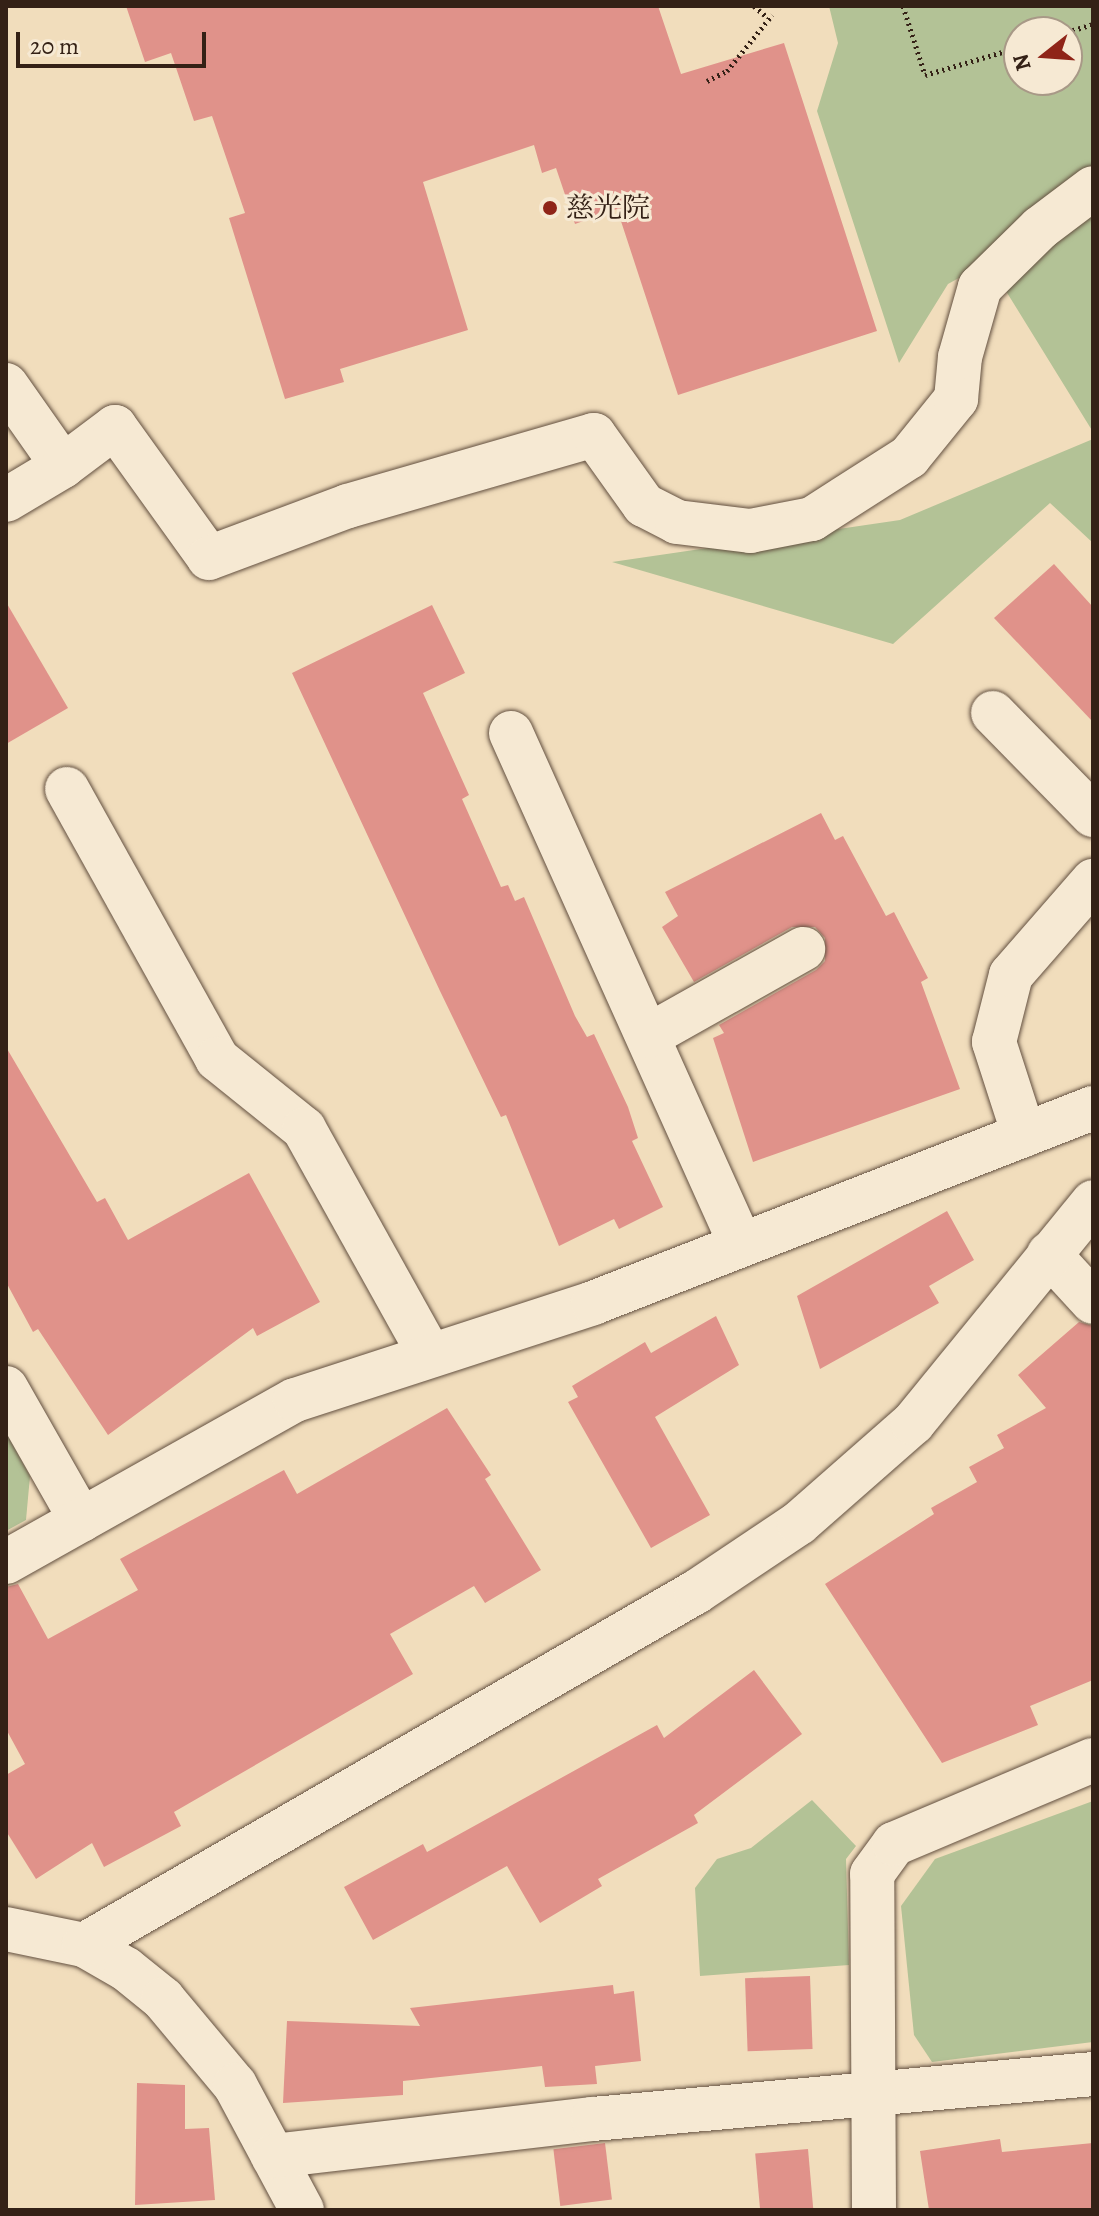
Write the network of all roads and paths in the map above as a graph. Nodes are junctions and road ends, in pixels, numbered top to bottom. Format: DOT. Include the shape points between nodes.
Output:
graph roads {
  1 [pos="754,6"];
  2 [pos="903,6"];
  3 [pos="1003,52"];
  4 [pos="707,81"];
  5 [pos="1093,188"];
  6 [pos="6,385"];
  7 [pos="77,455"];
  8 [pos="6,500"];
  9 [pos="993,713"];
  10 [pos="511,733"];
  11 [pos="67,789"];
  12 [pos="1093,815"];
  13 [pos="1093,881"];
  14 [pos="803,949"];
  15 [pos="648,1036"];
  16 [pos="1093,1108"];
  17 [pos="1024,1135"];
  18 [pos="1093,1202"];
  19 [pos="741,1245"];
  20 [pos="1049,1254"];
  21 [pos="1093,1302"];
  22 [pos="429,1354"];
  23 [pos="6,1388"];
  24 [pos="81,1520"];
  25 [pos="6,1562"];
  26 [pos="1093,1760"];
  27 [pos="6,1929"];
  28 [pos="84,1945"];
  29 [pos="1093,2074"];
  30 [pos="876,2094"];
  31 [pos="273,2156"];
  32 [pos="302,2210"];
  33 [pos="874,2210"];
  1 -- 4 [label="path" via="769,16 727,71"];
  2 -- 3 [label="path" via="925,75"];
  5 -- 7 [label="street" via="1040,228 980,287 960,357 956,399 909,457 812,519 750,531 677,522 644,505 594,435 348,506 209,558 115,427"];
  6 -- 7 [label="street"];
  7 -- 8 [label="street"];
  9 -- 12 [label="street"];
  10 -- 15 [label="street"];
  11 -- 22 [label="street" via="217,1059 304,1129"];
  13 -- 17 [label="street" via="1011,975 994,1042"];
  14 -- 15 [label="street"];
  15 -- 19 [label="street"];
  16 -- 17 [label="street"];
  17 -- 19 [label="street"];
  18 -- 20 [label="street"];
  19 -- 22 [label="street" via="593,1303"];
  20 -- 21 [label="street"];
  20 -- 28 [label="street" via="913,1423 799,1523 696,1592"];
  22 -- 24 [label="street" via="295,1400"];
  23 -- 24 [label="street"];
  24 -- 25 [label="street"];
  26 -- 30 [label="street" via="894,1844 872,1874"];
  27 -- 28 [label="street"];
  28 -- 31 [label="street" via="126,1969 190,2028 235,2085"];
  29 -- 30 [label="street"];
  30 -- 31 [label="street"];
  30 -- 33 [label="street"];
  31 -- 32 [label="street"];
}
